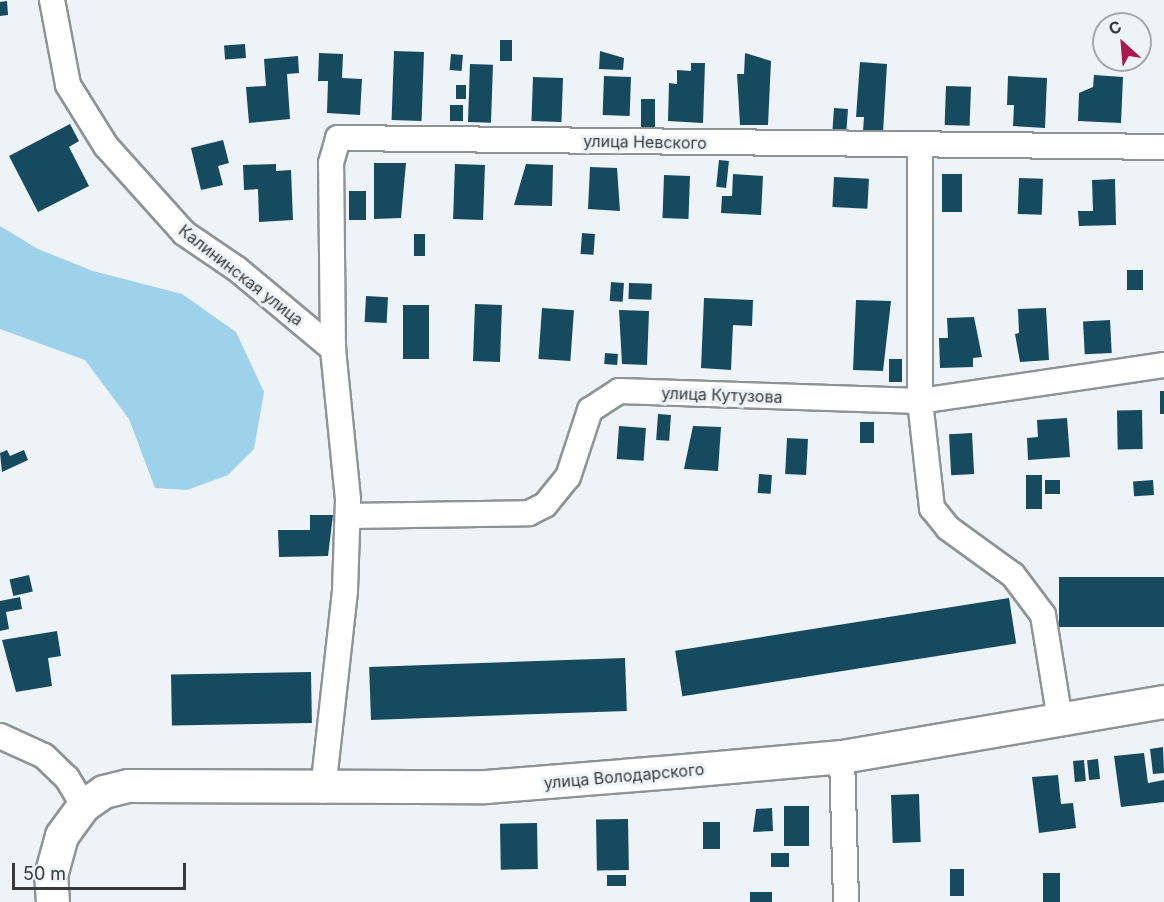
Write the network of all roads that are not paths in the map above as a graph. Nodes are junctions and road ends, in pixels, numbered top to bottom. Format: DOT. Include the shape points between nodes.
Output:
graph roads {
  1 [pos="52,0"];
  2 [pos="1164,147"];
  3 [pos="920,148"];
  4 [pos="333,349"];
  5 [pos="1164,365"];
  6 [pos="920,401"];
  7 [pos="348,516"];
  8 [pos="1164,702"];
  9 [pos="1060,720"];
  10 [pos="0,736"];
  11 [pos="842,758"];
  12 [pos="323,791"];
  13 [pos="84,806"];
  14 [pos="53,902"];
  15 [pos="846,902"];
  1 -- 4 [label="street, Калининская улица" via="68,85 106,146 184,233 237,269"];
  2 -- 3 [label="street, улица Невского"];
  3 -- 4 [label="street, улица Невского" via="338,138 331,163"];
  3 -- 6 [label="street"];
  4 -- 7 [label="street"];
  5 -- 6 [label="street, улица Кутузова"];
  6 -- 7 [label="street, улица Кутузова" via="619,391 590,410 568,477 545,505 529,513"];
  6 -- 9 [label="street" via="932,508 948,528 1013,575 1043,615"];
  7 -- 12 [label="street" via="345,591"];
  8 -- 9 [label="main road, улица Володарского"];
  9 -- 11 [label="main road, улица Володарского"];
  10 -- 13 [label="street" via="44,756 67,778"];
  11 -- 12 [label="main road, улица Володарского" via="486,787"];
  11 -- 15 [label="street"];
  12 -- 13 [label="main road, улица Володарского" via="128,786 104,792"];
  13 -- 14 [label="main road" via="62,836 51,876"];
}
